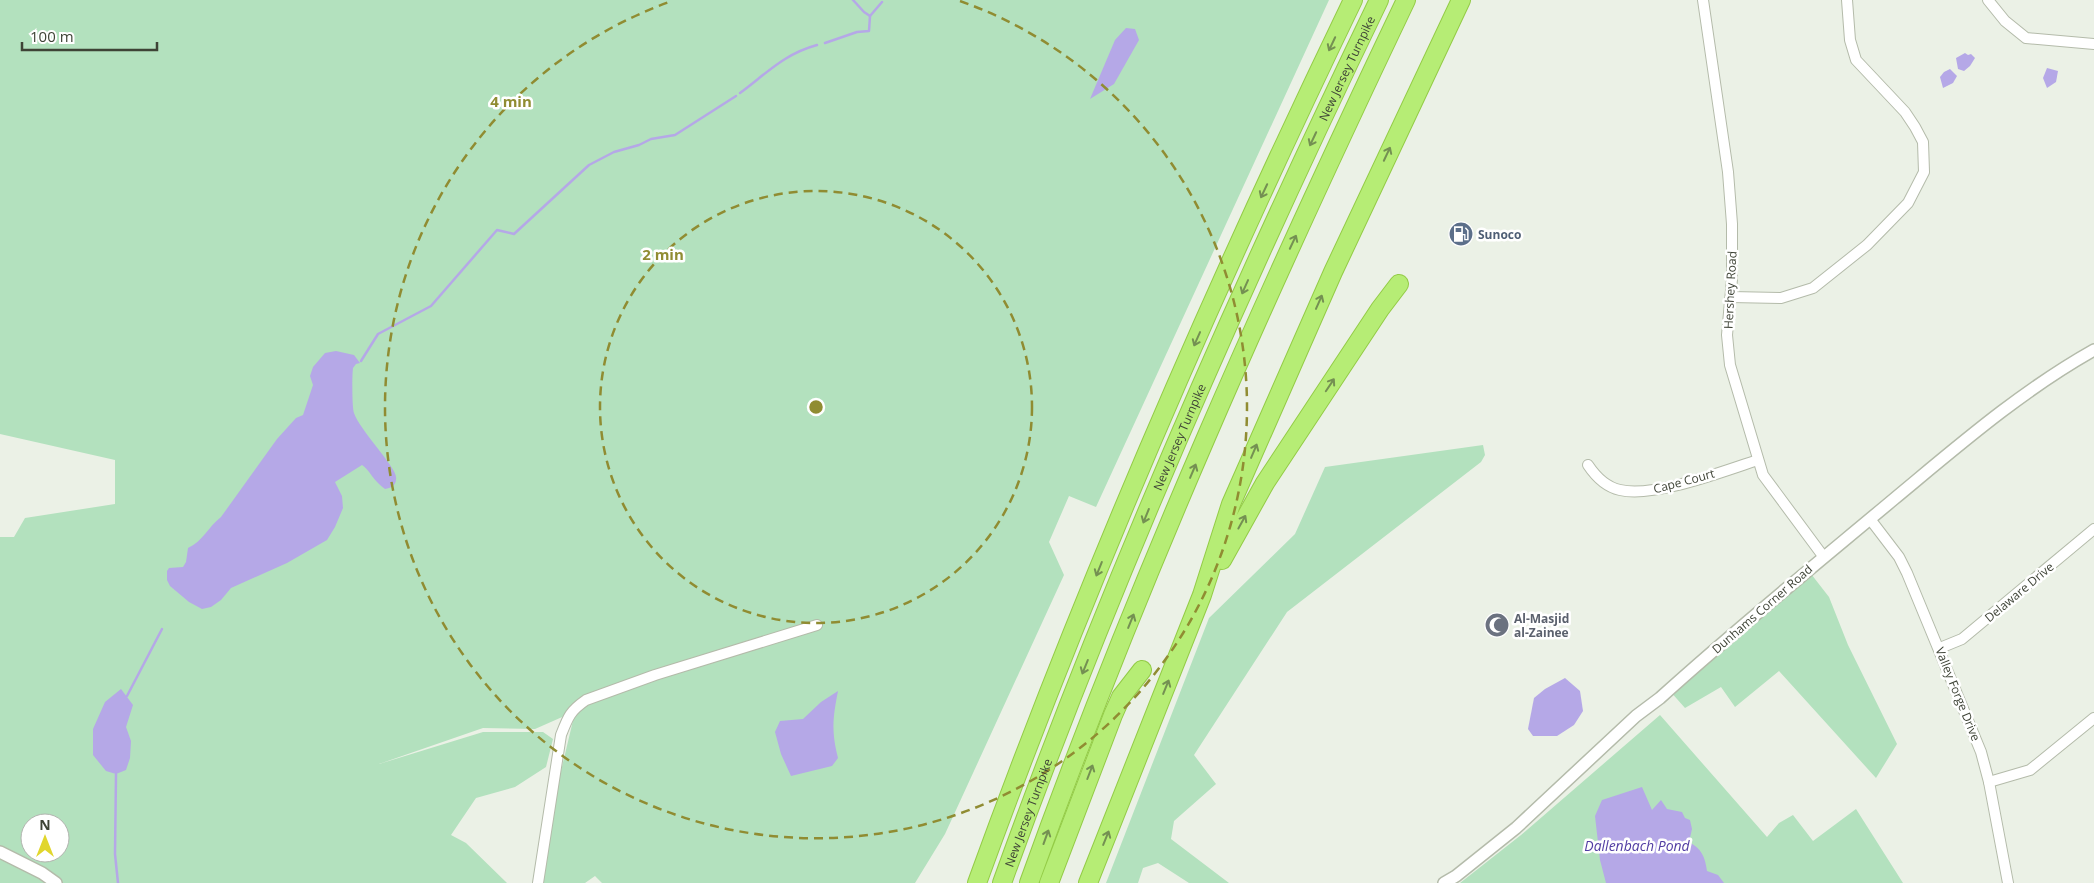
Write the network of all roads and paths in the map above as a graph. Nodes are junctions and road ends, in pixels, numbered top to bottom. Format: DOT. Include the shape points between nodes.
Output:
graph roads {
  1 [pos="1354,0"];
  2 [pos="1379,0"];
  3 [pos="1406,0"];
  4 [pos="1461,0"];
  5 [pos="1703,0"];
  6 [pos="1847,0"];
  7 [pos="1988,0"];
  8 [pos="2094,44"];
  9 [pos="1399,284"];
  10 [pos="1731,297"];
  11 [pos="2094,350"];
  12 [pos="1758,460"];
  13 [pos="1588,465"];
  14 [pos="1870,519"];
  15 [pos="2094,529"];
  16 [pos="1823,556"];
  17 [pos="1202,595"];
  18 [pos="816,625"];
  19 [pos="1940,648"];
  20 [pos="1142,670"];
  21 [pos="2094,718"];
  22 [pos="1989,782"];
  23 [pos="0,852"];
  24 [pos="56,883"];
  25 [pos="538,883"];
  26 [pos="977,883"];
  27 [pos="1002,883"];
  28 [pos="1029,883"];
  29 [pos="1048,883"];
  30 [pos="1088,883"];
  31 [pos="1444,883"];
  32 [pos="2008,883"];
  1 -- 26 [label="highway, New Jersey Turnpike, one-way" via="1250,220 1142,464 1060,664"];
  2 -- 27 [label="highway, New Jersey Turnpike, one-way" via="1267,239 1167,465"];
  28 -- 3 [label="highway, New Jersey Turnpike, one-way" via="1187,484 1290,250"];
  17 -- 4 [label="highway, one-way" via="1231,504 1274,403"];
  5 -- 10 [label="street, Hershey Road" via="1728,172 1732,224"];
  6 -- 10 [label="street" via="1850,40 1856,60 1915,127 1923,142 1924,172 1908,203 1868,245 1813,288 1781,298"];
  7 -- 8 [label="street" via="2005,21 2026,38"];
  17 -- 9 [label="highway, one-way" via="1265,483"];
  10 -- 12 [label="street, Hershey Road" via="1727,335 1730,366"];
  11 -- 14 [label="street, Dunhams Corner Road" via="2016,399"];
  12 -- 13 [label="street, Cape Court" via="1660,490 1638,492 1606,484"];
  12 -- 16 [label="street, Hershey Road" via="1763,476"];
  14 -- 16 [label="street, Dunhams Corner Road"];
  14 -- 19 [label="street, Valley Forge Drive" via="1899,557"];
  15 -- 19 [label="street, Delaware Drive" via="1962,639"];
  16 -- 31 [label="street, Dunhams Corner Road" via="1636,716 1516,828"];
  30 -- 17 [label="highway, one-way"];
  18 -- 25 [label="street" via="655,675 586,700 576,707 569,714 561,734"];
  19 -- 22 [label="street, Valley Forge Drive"];
  29 -- 20 [label="highway, one-way" via="1113,715"];
  21 -- 22 [label="street" via="2030,770"];
  22 -- 32 [label="street, Valley Forge Drive"];
  23 -- 24 [label="street"];
}
